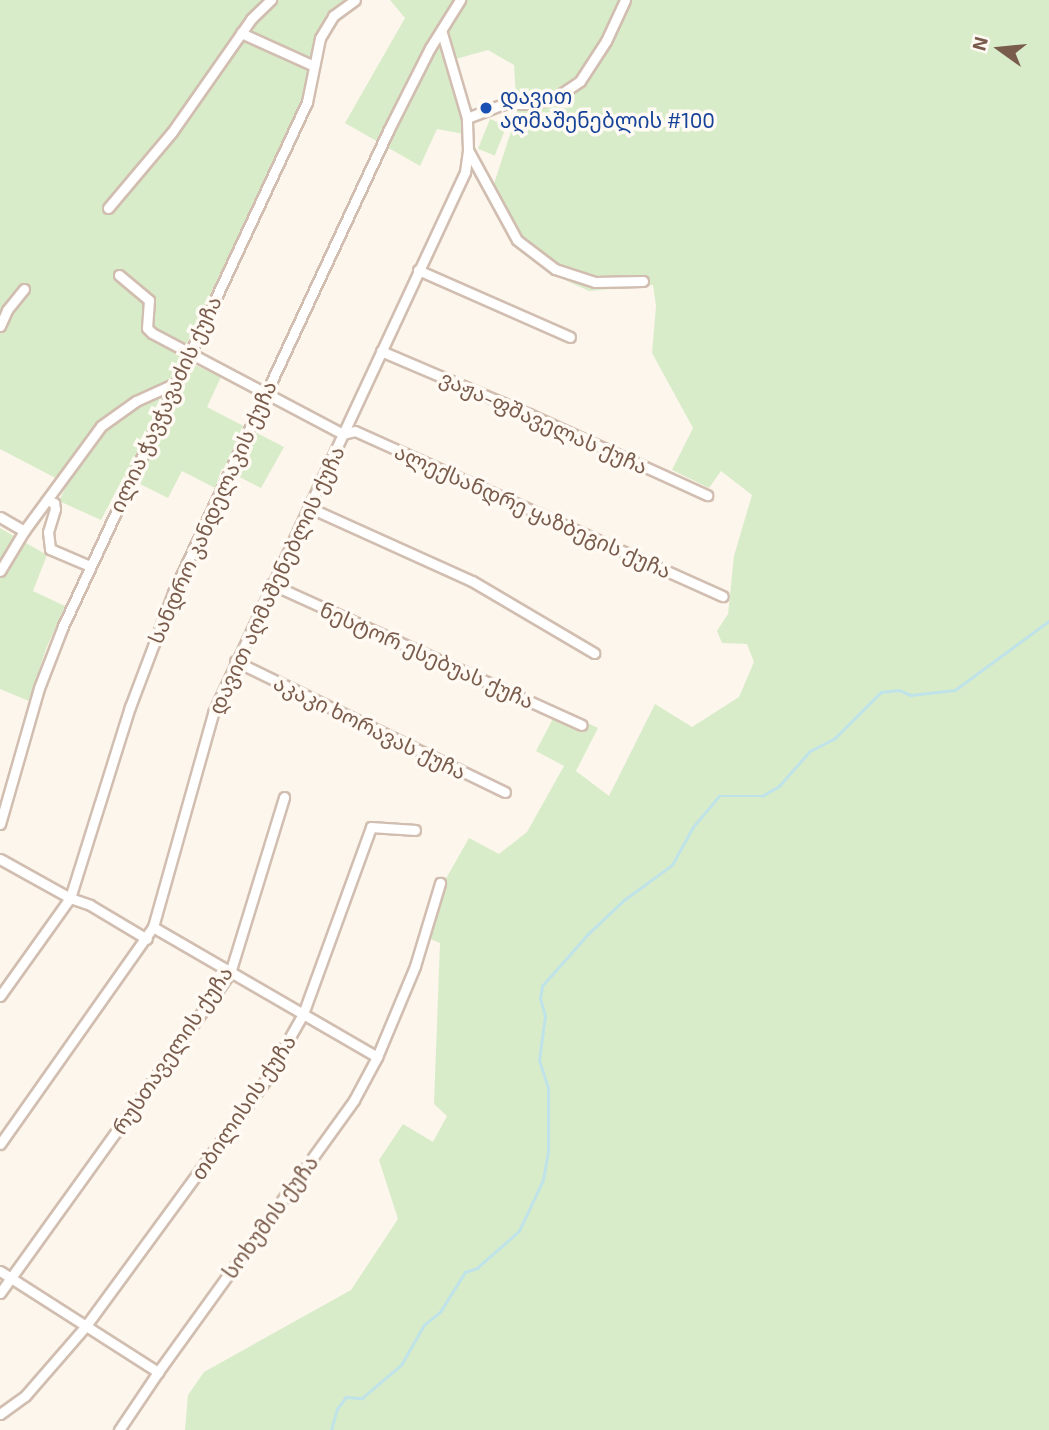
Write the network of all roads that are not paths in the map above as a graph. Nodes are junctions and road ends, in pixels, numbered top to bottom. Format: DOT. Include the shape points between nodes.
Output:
graph roads {
  1 [pos="271,0"];
  2 [pos="355,0"];
  3 [pos="460,0"];
  4 [pos="625,0"];
  5 [pos="241,33"];
  6 [pos="442,33"];
  7 [pos="314,66"];
  8 [pos="467,118"];
  9 [pos="468,150"];
  10 [pos="108,208"];
  11 [pos="418,270"];
  12 [pos="119,275"];
  13 [pos="643,281"];
  14 [pos="23,289"];
  15 [pos="0,326"];
  16 [pos="570,337"];
  17 [pos="381,351"];
  18 [pos="189,352"];
  19 [pos="176,383"];
  20 [pos="264,393"];
  21 [pos="343,435"];
  22 [pos="707,495"];
  23 [pos="47,500"];
  24 [pos="308,506"];
  25 [pos="0,517"];
  26 [pos="24,531"];
  27 [pos="90,566"];
  28 [pos="0,571"];
  29 [pos="271,584"];
  30 [pos="723,596"];
  31 [pos="594,653"];
  32 [pos="235,661"];
  33 [pos="582,725"];
  34 [pos="505,793"];
  35 [pos="284,797"];
  36 [pos="0,824"];
  37 [pos="415,830"];
  38 [pos="0,859"];
  39 [pos="440,883"];
  40 [pos="70,898"];
  41 [pos="153,927"];
  42 [pos="147,939"];
  43 [pos="230,973"];
  44 [pos="0,996"];
  45 [pos="303,1014"];
  46 [pos="377,1058"];
  47 [pos="0,1144"];
  48 [pos="0,1271"];
  49 [pos="12,1278"];
  50 [pos="0,1293"];
  51 [pos="85,1327"];
  52 [pos="158,1372"];
  53 [pos="0,1414"];
  54 [pos="119,1430"];
  1 -- 5 [label="street"];
  2 -- 7 [label="street, ილია ჭავჭავაძის ქუჩა" via="333,16 320,38"];
  3 -- 6 [label="street, სანდრო კანდელაკის ქუჩა"];
  4 -- 8 [label="street" via="580,81 555,98 503,104"];
  5 -- 7 [label="street"];
  5 -- 10 [label="street" via="172,132"];
  6 -- 8 [label="street, დავით აღმაშენებლის ქუჩა"];
  6 -- 20 [label="street, სანდრო კანდელაკის ქუჩა" via="388,131"];
  7 -- 18 [label="street, ილია ჭავჭავაძის ქუჩა" via="307,102"];
  8 -- 9 [label="street, დავით აღმაშენებლის ქუჩა"];
  9 -- 11 [label="street, დავით აღმაშენებლის ქუჩა" via="465,172"];
  9 -- 13 [label="street" via="517,240 555,269 595,282"];
  11 -- 16 [label="street"];
  11 -- 17 [label="street, დავით აღმაშენებლის ქუჩა"];
  12 -- 18 [label="street, ალექსანდრე ყაზბეგის ქუჩა" via="149,300 147,328"];
  14 -- 15 [label="street"];
  17 -- 21 [label="street, დავით აღმაშენებლის ქუჩა"];
  17 -- 22 [label="street, ვაჟა-ფშაველას ქუჩა"];
  18 -- 19 [label="street, ილია ჭავჭავაძის ქუჩა"];
  18 -- 20 [label="street, ალექსანდრე ყაზბეგის ქუჩა"];
  19 -- 23 [label="street" via="136,401 101,425"];
  19 -- 27 [label="street, ილია ჭავჭავაძის ქუჩა"];
  20 -- 21 [label="street, ალექსანდრე ყაზბეგის ქუჩა"];
  20 -- 40 [label="street, სანდრო კანდელაკის ქუჩა" via="130,707"];
  21 -- 24 [label="street, დავით აღმაშენებლის ქუჩა"];
  21 -- 30 [label="street, ალექსანდრე ყაზბეგის ქუჩა" via="355,431"];
  23 -- 26 [label="street"];
  23 -- 27 [label="street" via="55,509 48,532 50,549"];
  24 -- 29 [label="street, დავით აღმაშენებლის ქუჩა"];
  24 -- 31 [label="street" via="472,581"];
  25 -- 26 [label="street"];
  26 -- 28 [label="street"];
  27 -- 36 [label="street, ილია ჭავჭავაძის ქუჩა" via="39,688"];
  29 -- 32 [label="street, დავით აღმაშენებლის ქუჩა"];
  29 -- 33 [label="street, ნესტორ ესებუას ქუჩა"];
  32 -- 34 [label="street, აკაკი ხორავას ქუჩა"];
  32 -- 41 [label="street, დავით აღმაშენებლის ქუჩა" via="214,713"];
  35 -- 43 [label="street, რუსთაველის ქუჩა"];
  37 -- 45 [label="street, თბილისის ქუჩა" via="371,827"];
  38 -- 40 [label="street"];
  39 -- 46 [label="street, სოხუმის ქუჩა" via="415,966"];
  40 -- 42 [label="street"];
  40 -- 44 [label="street, სანდრო კანდელაკის ქუჩა"];
  41 -- 42 [label="street, დავით აღმაშენებლის ქუჩა"];
  41 -- 43 [label="street"];
  42 -- 47 [label="street, დავით აღმაშენებლის ქუჩა"];
  43 -- 45 [label="street"];
  43 -- 49 [label="street, რუსთაველის ქუჩა"];
  45 -- 46 [label="street"];
  45 -- 51 [label="street, თბილისის ქუჩა" via="265,1081"];
  46 -- 52 [label="street, სოხუმის ქუჩა" via="354,1100"];
  48 -- 49 [label="street"];
  49 -- 50 [label="street, რუსთაველის ქუჩა"];
  49 -- 51 [label="street"];
  51 -- 52 [label="street"];
  51 -- 53 [label="street, თბილისის ქუჩა" via="25,1396"];
  52 -- 54 [label="street, სოხუმის ქუჩა"];
}
